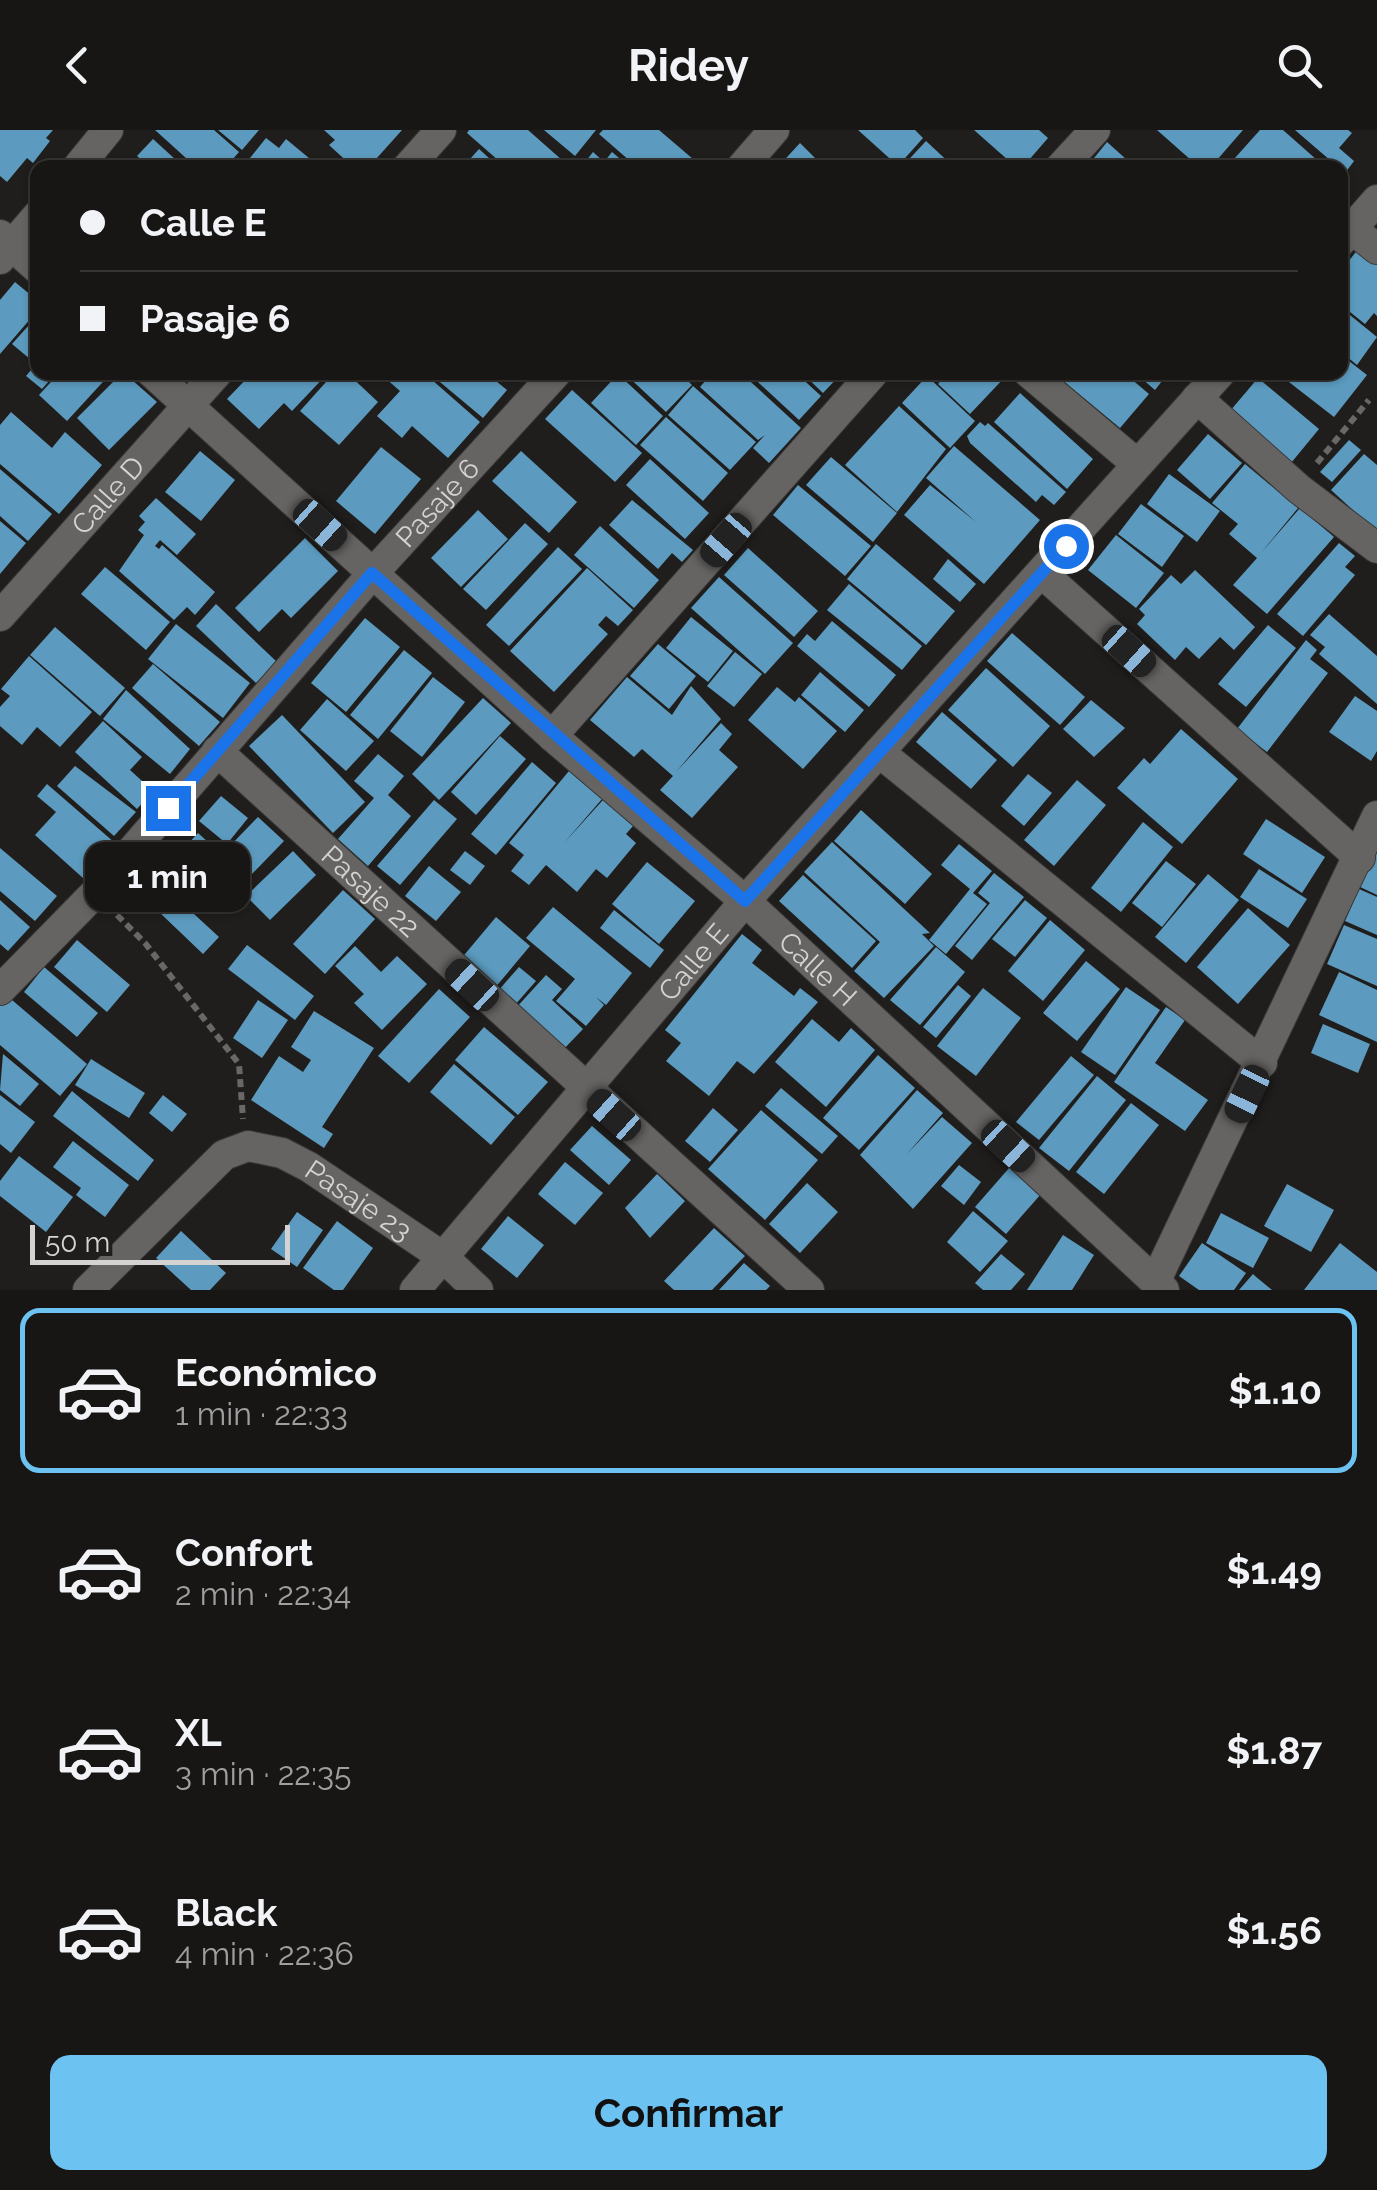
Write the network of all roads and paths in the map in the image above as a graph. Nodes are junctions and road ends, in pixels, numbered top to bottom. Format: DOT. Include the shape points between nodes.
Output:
graph roads {
  1 [pos="108,130"];
  2 [pos="441,130"];
  3 [pos="774,130"];
  4 [pos="1095,130"];
  5 [pos="84,160"];
  6 [pos="413,160"];
  7 [pos="748,160"];
  8 [pos="1067,160"];
  9 [pos="1377,200"];
  10 [pos="30,223"];
  11 [pos="1348,233"];
  12 [pos="1348,236"];
  13 [pos="4,247"];
  14 [pos="1377,249"];
  15 [pos="30,265"];
  16 [pos="160,380"];
  17 [pos="211,380"];
  18 [pos="550,380"];
  19 [pos="867,380"];
  20 [pos="1037,380"];
  21 [pos="1214,380"];
  22 [pos="1197,398"];
  23 [pos="1370,400"];
  24 [pos="188,406"];
  25 [pos="1137,464"];
  26 [pos="1300,489"];
  27 [pos="1377,548"];
  28 [pos="372,573"];
  29 [pos="1043,574"];
  30 [pos="0,616"];
  31 [pos="552,736"];
  32 [pos="217,752"];
  33 [pos="879,752"];
  34 [pos="1377,816"];
  35 [pos="1360,858"];
  36 [pos="95,893"];
  37 [pos="745,901"];
  38 [pos="0,990"];
  39 [pos="1262,1063"];
  40 [pos="585,1089"];
  41 [pos="236,1150"];
  42 [pos="443,1256"];
  43 [pos="800,1281"];
  44 [pos="1160,1286"];
  45 [pos="88,1290"];
  46 [pos="415,1290"];
  47 [pos="478,1290"];
  1 -- 5 [label="street"];
  2 -- 6 [label="street"];
  3 -- 7 [label="street"];
  4 -- 8 [label="street"];
  9 -- 11 [label="street"];
  10 -- 13 [label="street"];
  12 -- 14 [label="street"];
  13 -- 15 [label="street"];
  16 -- 24 [label="street, Calle H"];
  17 -- 24 [label="street, Calle D"];
  18 -- 28 [label="street, Pasaje 6"];
  19 -- 31 [label="street"];
  20 -- 25 [label="street"];
  21 -- 22 [label="street, Calle E"];
  22 -- 25 [label="street, Calle E"];
  22 -- 26 [label="street"];
  23 -- 26 [label="path"];
  24 -- 28 [label="street, Calle H"];
  24 -- 30 [label="street, Calle D"];
  25 -- 29 [label="street, Calle E"];
  26 -- 27 [label="street"];
  28 -- 31 [label="street, Calle H"];
  28 -- 32 [label="street, Pasaje 6"];
  29 -- 33 [label="street, Calle E"];
  29 -- 35 [label="street"];
  31 -- 37 [label="street, Calle H"];
  32 -- 36 [label="street, Pasaje 6"];
  32 -- 40 [label="street, Pasaje 22"];
  33 -- 37 [label="street, Calle E"];
  33 -- 39 [label="street"];
  34 -- 35 [label="street"];
  35 -- 39 [label="street"];
  36 -- 38 [label="street, Pasaje 6"];
  36 -- 41 [label="path" via="145,943 239,1064"];
  37 -- 40 [label="street, Calle E"];
  37 -- 44 [label="street, Calle H"];
  39 -- 44 [label="street"];
  40 -- 42 [label="street, Calle E"];
  40 -- 43 [label="street, Pasaje 22"];
  41 -- 42 [label="street, Pasaje 23" via="282,1153 310,1167"];
  41 -- 45 [label="street"];
  42 -- 46 [label="street, Calle E"];
  42 -- 47 [label="street, Pasaje 23"];
}
